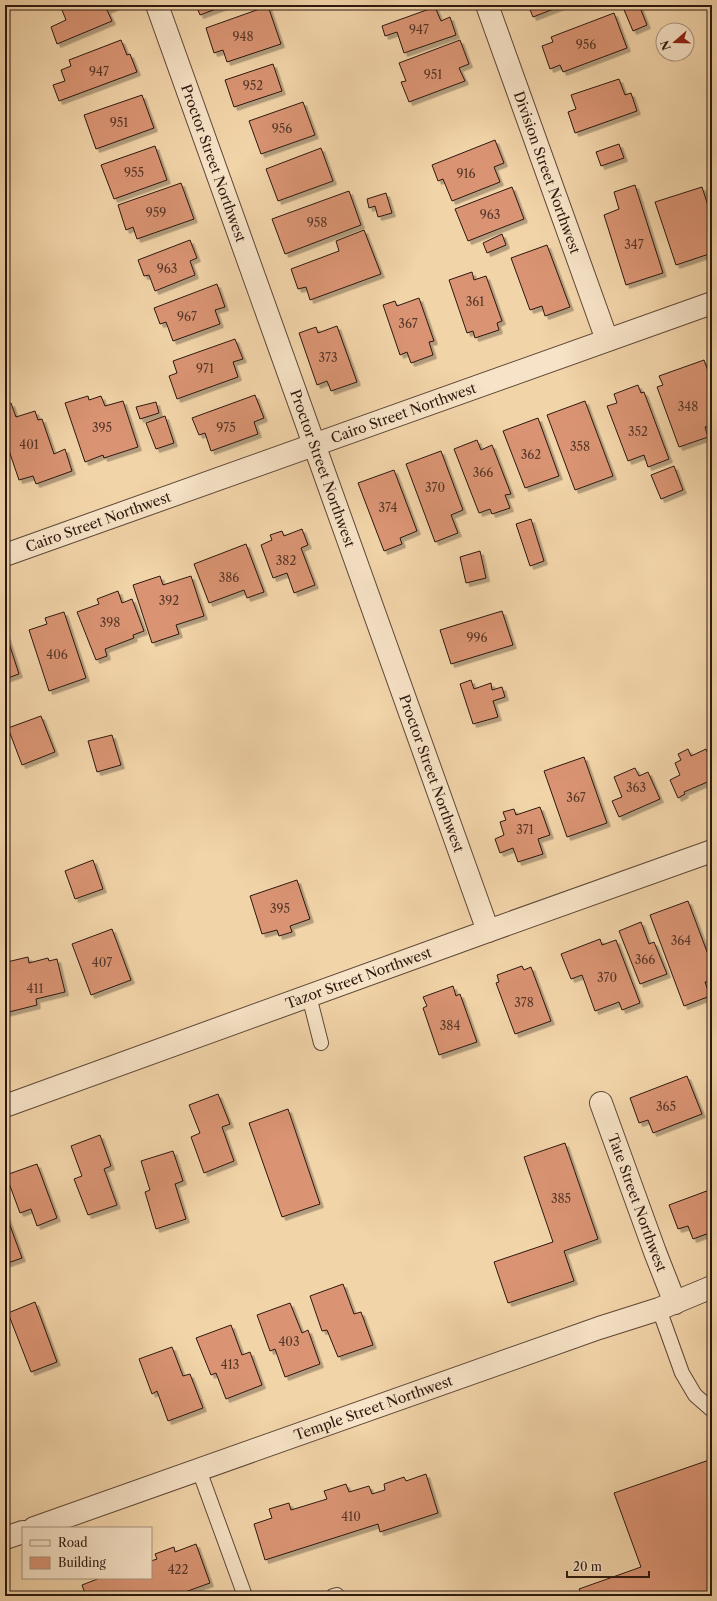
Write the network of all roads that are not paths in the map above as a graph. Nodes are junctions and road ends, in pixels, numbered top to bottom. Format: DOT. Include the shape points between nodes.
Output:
graph roads {
  1 [pos="157,5"];
  2 [pos="487,5"];
  3 [pos="712,303"];
  4 [pos="607,340"];
  5 [pos="314,444"];
  6 [pos="5,555"];
  7 [pos="712,852"];
  8 [pos="488,931"];
  9 [pos="309,996"];
  10 [pos="321,1043"];
  11 [pos="601,1103"];
  12 [pos="5,1106"];
  13 [pos="712,1287"];
  14 [pos="667,1306"];
  15 [pos="712,1410"];
  16 [pos="199,1470"];
  17 [pos="37,1527"];
  18 [pos="22,1532"];
  19 [pos="5,1538"];
  20 [pos="245,1596"];
  1 -- 5 [label="street, Proctor Street Northwest"];
  2 -- 4 [label="street, Division Street Northwest"];
  3 -- 4 [label="street, Cairo Street Northwest"];
  4 -- 5 [label="street, Cairo Street Northwest"];
  5 -- 6 [label="street, Cairo Street Northwest"];
  5 -- 8 [label="street, Proctor Street Northwest"];
  7 -- 8 [label="street, Tazor Street Northwest"];
  8 -- 9 [label="street, Tazor Street Northwest"];
  9 -- 10 [label="lane"];
  9 -- 12 [label="street, Tazor Street Northwest"];
  11 -- 14 [label="street, Tate Street Northwest" via="655,1252"];
  13 -- 14 [label="street, Temple Street Northwest"];
  14 -- 15 [label="lane" via="682,1373 695,1395"];
  14 -- 16 [label="street, Temple Street Northwest"];
  16 -- 17 [label="street, Temple Street Northwest"];
  16 -- 20 [label="lane"];
  18 -- 19 [label="street"];
}
